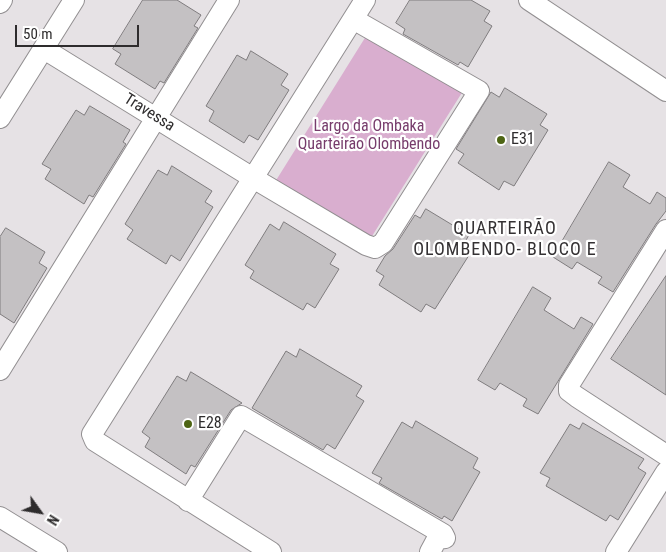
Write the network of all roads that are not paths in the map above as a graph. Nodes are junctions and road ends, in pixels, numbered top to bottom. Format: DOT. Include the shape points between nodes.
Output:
graph roads {
  1 [pos="74,0"];
  2 [pos="229,0"];
  3 [pos="365,0"];
  4 [pos="539,3"];
  5 [pos="353,19"];
  6 [pos="44,49"];
  7 [pos="666,91"];
  8 [pos="0,118"];
  9 [pos="156,118"];
  10 [pos="253,178"];
  11 [pos="666,230"];
  12 [pos="0,370"];
  13 [pos="666,455"];
  14 [pos="666,472"];
  15 [pos="188,501"];
  16 [pos="0,517"];
  17 [pos="266,550"];
  18 [pos="57,552"];
  19 [pos="430,552"];
  20 [pos="616,552"];
  1 -- 6 [label="street"];
  2 -- 9 [label="street"];
  3 -- 5 [label="street"];
  4 -- 7 [label="street"];
  5 -- 10 [label="street"];
  5 -- 10 [label="street, Travessa" via="479,91 383,243 375,248"];
  6 -- 8 [label="street"];
  6 -- 9 [label="street, Travessa"];
  9 -- 10 [label="street, Travessa"];
  9 -- 12 [label="street"];
  10 -- 15 [label="street" via="92,434 95,441"];
  11 -- 13 [label="street" via="569,385 569,391 577,397"];
  14 -- 20 [label="street"];
  15 -- 17 [label="street"];
  15 -- 19 [label="street" via="241,416 443,534 445,538 437,539"];
  16 -- 18 [label="street"];
}
